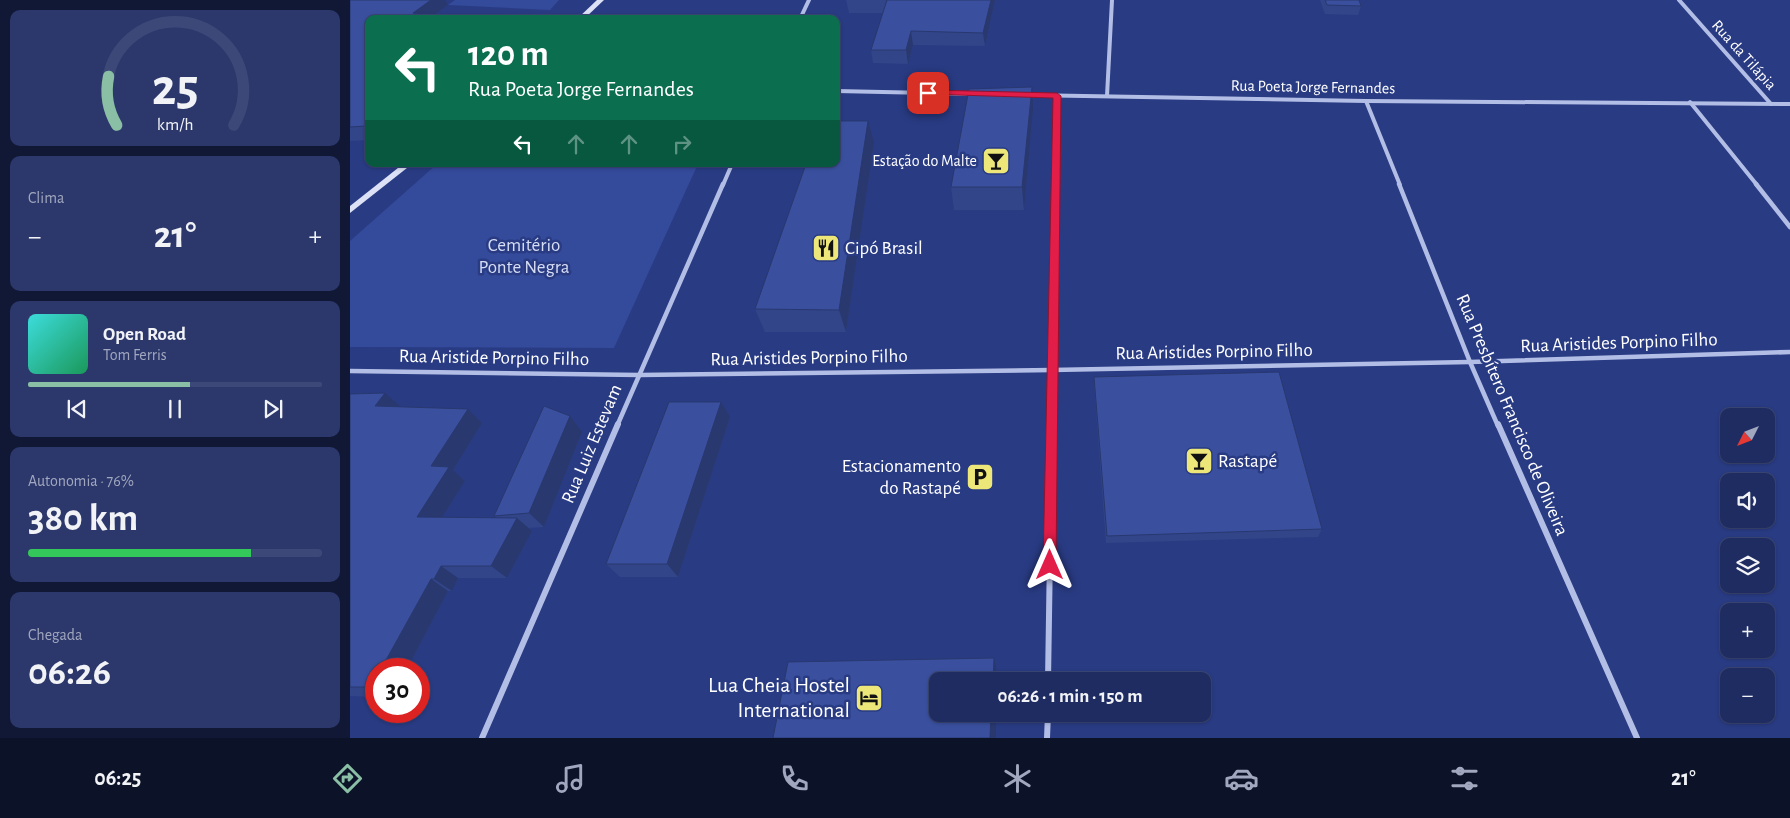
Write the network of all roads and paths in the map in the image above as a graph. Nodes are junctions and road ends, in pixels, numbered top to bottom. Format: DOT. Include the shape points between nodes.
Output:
graph roads {
  1 [pos="601,0"];
  2 [pos="809,0"];
  3 [pos="1112,0"];
  4 [pos="1679,0"];
  5 [pos="584,15"];
  6 [pos="802,15"];
  7 [pos="840,90"];
  8 [pos="980,94"];
  9 [pos="1019,95"];
  10 [pos="1057,96"];
  11 [pos="1107,96"];
  12 [pos="1366,101"];
  13 [pos="1690,102"];
  14 [pos="1771,104"];
  15 [pos="1790,104"];
  16 [pos="404,167"];
  17 [pos="731,167"];
  18 [pos="350,210"];
  19 [pos="1790,227"];
  20 [pos="1790,352"];
  21 [pos="1470,362"];
  22 [pos="1052,370"];
  23 [pos="350,371"];
  24 [pos="638,375"];
  25 [pos="1048,672"];
  26 [pos="1048,722"];
  27 [pos="482,738"];
  28 [pos="1048,738"];
  29 [pos="1637,738"];
  1 -- 5 [label="main road"];
  2 -- 6 [label="street"];
  3 -- 11 [label="street"];
  4 -- 14 [label="street, Rua da Tilápia"];
  7 -- 8 [label="street"];
  9 -- 10 [label="street, Rua Poeta Jorge Fernandes"];
  10 -- 11 [label="street, Rua Poeta Jorge Fernandes"];
  10 -- 22 [label="street"];
  11 -- 12 [label="street, Rua Poeta Jorge Fernandes"];
  12 -- 13 [label="street, Rua Poeta Jorge Fernandes"];
  12 -- 21 [label="street, Rua Presbítero Francisco de Oliveira"];
  13 -- 14 [label="street, Rua Poeta Jorge Fernandes"];
  13 -- 19 [label="street"];
  14 -- 15 [label="street, Rua Poeta Jorge Fernandes"];
  16 -- 18 [label="main road"];
  17 -- 24 [label="street, Rua Luiz Estevam"];
  20 -- 21 [label="street, Rua Aristides Porpino Filho"];
  21 -- 22 [label="street, Rua Aristides Porpino Filho"];
  21 -- 29 [label="street, Rua Presbítero Francisco de Oliveira"];
  22 -- 24 [label="street, Rua Aristides Porpino Filho"];
  22 -- 25 [label="street"];
  23 -- 24 [label="street, Rua Aristide Porpino Filho"];
  24 -- 27 [label="street, Rua Luiz Estevam"];
  26 -- 28 [label="street"];
}
